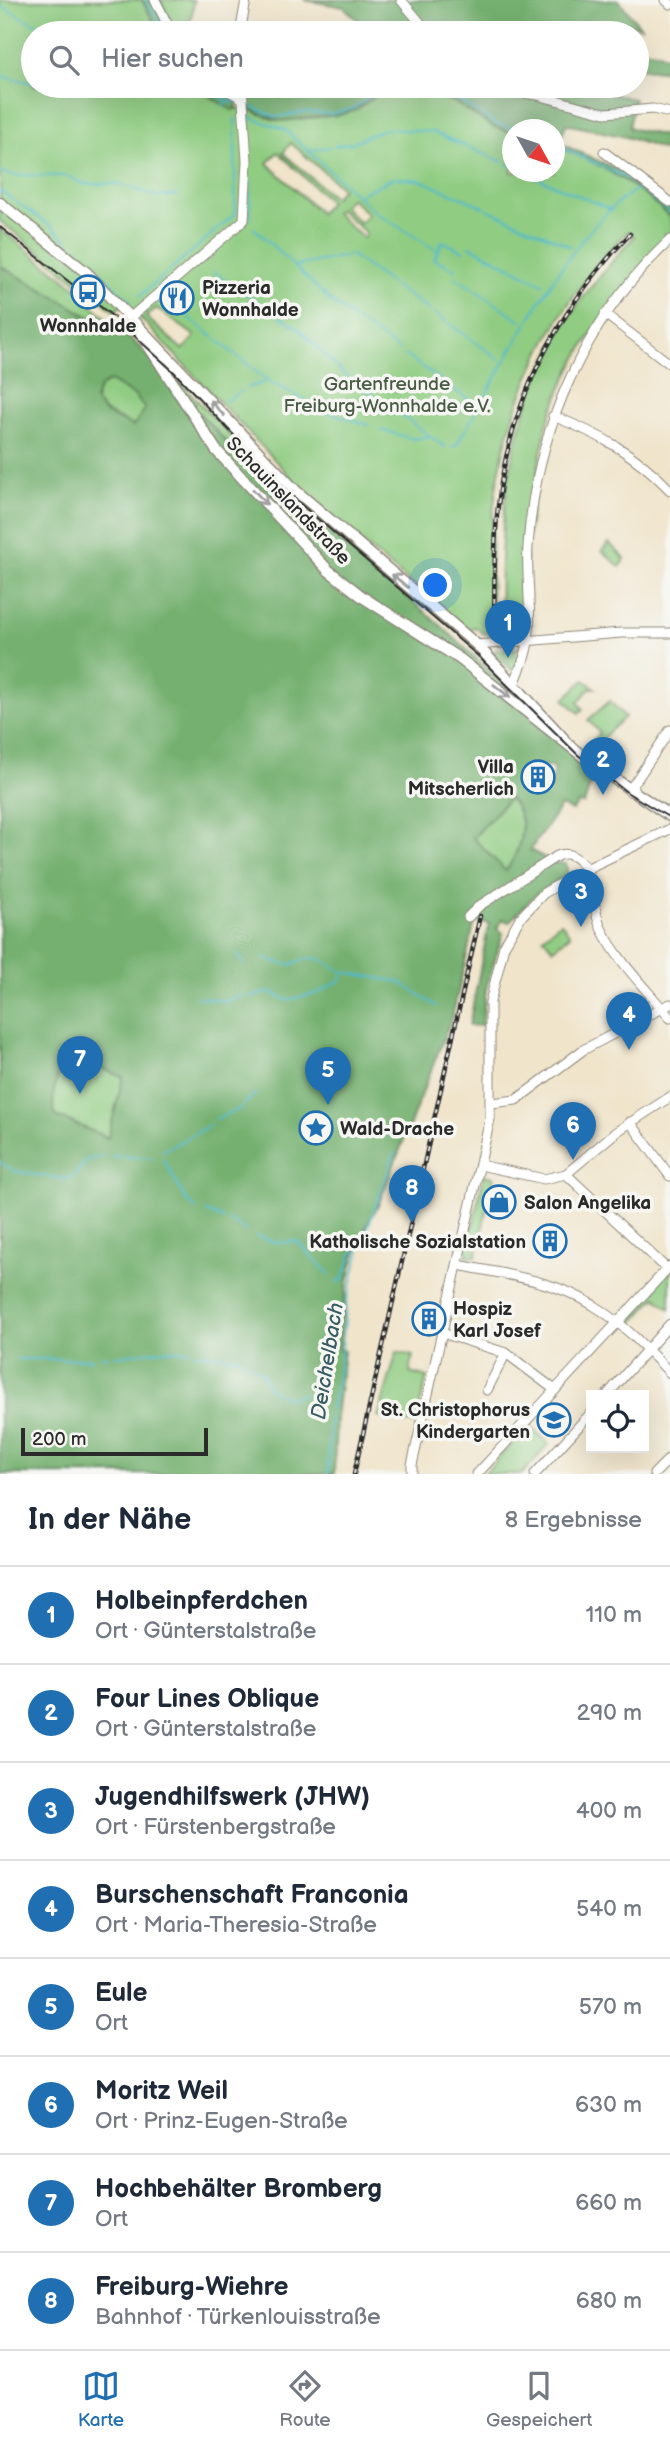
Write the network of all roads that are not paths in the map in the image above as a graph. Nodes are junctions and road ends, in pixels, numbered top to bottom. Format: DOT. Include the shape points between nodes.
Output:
graph roads {
  1 [pos="155,0"];
  2 [pos="246,0"];
  3 [pos="401,0"];
  4 [pos="666,0"];
  5 [pos="670,4"];
  6 [pos="166,21"];
  7 [pos="242,21"];
  8 [pos="419,21"];
  9 [pos="237,98"];
  10 [pos="243,98"];
  11 [pos="551,98"];
  12 [pos="243,102"];
  13 [pos="670,113"];
  14 [pos="604,152"];
  15 [pos="670,202"];
  16 [pos="0,203"];
  17 [pos="670,240"];
  18 [pos="605,314"];
  19 [pos="131,317"];
  20 [pos="670,364"];
  21 [pos="186,373"];
  22 [pos="170,377"];
  23 [pos="553,416"];
  24 [pos="670,490"];
  25 [pos="670,633"];
  26 [pos="527,642"];
  27 [pos="477,645"];
  28 [pos="515,682"];
  29 [pos="670,730"];
  30 [pos="563,738"];
  31 [pos="629,791"];
  32 [pos="670,816"];
  33 [pos="670,829"];
  34 [pos="586,869"];
  35 [pos="468,917"];
  36 [pos="666,1006"];
  37 [pos="670,1018"];
  38 [pos="670,1097"];
  39 [pos="492,1102"];
  40 [pos="630,1122"];
  41 [pos="480,1166"];
  42 [pos="566,1174"];
  43 [pos="670,1176"];
  44 [pos="458,1265"];
  45 [pos="669,1267"];
  46 [pos="618,1323"];
  47 [pos="670,1324"];
  48 [pos="442,1332"];
  49 [pos="647,1350"];
  50 [pos="506,1353"];
  51 [pos="670,1373"];
  52 [pos="487,1390"];
  53 [pos="555,1390"];
  54 [pos="611,1390"];
  55 [pos="586,1418"];
  56 [pos="670,1458"];
  57 [pos="412,1474"];
  58 [pos="477,1474"];
  59 [pos="535,1474"];
  60 [pos="654,1474"];
  1 -- 6 [label="street"];
  2 -- 7 [label="street"];
  3 -- 8 [label="street"];
  4 -- 5 [label="street"];
  9 -- 12 [label="street"];
  10 -- 12 [label="street"];
  11 -- 13 [label="street" via="605,113 653,109"];
  12 -- 19 [label="street" via="247,160 244,220"];
  14 -- 15 [label="street"];
  16 -- 19 [label="main road, Schauinslandstraße" via="60,249"];
  17 -- 18 [label="street"];
  18 -- 20 [label="street"];
  18 -- 23 [label="street" via="580,355"];
  19 -- 21 [label="main road, Schauinslandstraße"];
  19 -- 22 [label="main road, Schauinslandstraße"];
  21 -- 22 [label="main road" via="176,371"];
  27 -- 21 [label="main road, Schauinslandstraße, one-way" via="295,490"];
  22 -- 30 [label="main road, Schauinslandstraße, one-way" via="216,450 328,570 460,659"];
  23 -- 24 [label="street" via="593,431 625,450"];
  23 -- 26 [label="street" via="531,513"];
  25 -- 26 [label="street"];
  26 -- 27 [label="street"];
  26 -- 28 [label="street"];
  27 -- 28 [label="main road, Schauinslandstraße"];
  28 -- 30 [label="main road, Schauinslandstraße"];
  29 -- 31 [label="street"];
  30 -- 31 [label="main road"];
  31 -- 32 [label="main road"];
  33 -- 34 [label="street"];
  34 -- 35 [label="street" via="573,856 562,854"];
  34 -- 36 [label="street" via="603,931"];
  34 -- 39 [label="street" via="537,899 505,946 490,1002"];
  36 -- 37 [label="street"];
  36 -- 39 [label="street" via="583,1050 516,1100"];
  38 -- 40 [label="street"];
  39 -- 41 [label="street"];
  40 -- 42 [label="street"];
  40 -- 43 [label="street"];
  41 -- 42 [label="street" via="544,1179"];
  41 -- 44 [label="street"];
  42 -- 45 [label="street"];
  44 -- 46 [label="street" via="556,1287 594,1305"];
  44 -- 48 [label="street"];
  45 -- 46 [label="street"];
  46 -- 49 [label="street"];
  46 -- 53 [label="street"];
  47 -- 49 [label="street"];
  48 -- 50 [label="street"];
  48 -- 57 [label="street"];
  49 -- 51 [label="street"];
  49 -- 54 [label="street"];
  50 -- 52 [label="street"];
  50 -- 53 [label="street"];
  53 -- 58 [label="street"];
  55 -- 59 [label="street"];
  56 -- 60 [label="street"];
}
